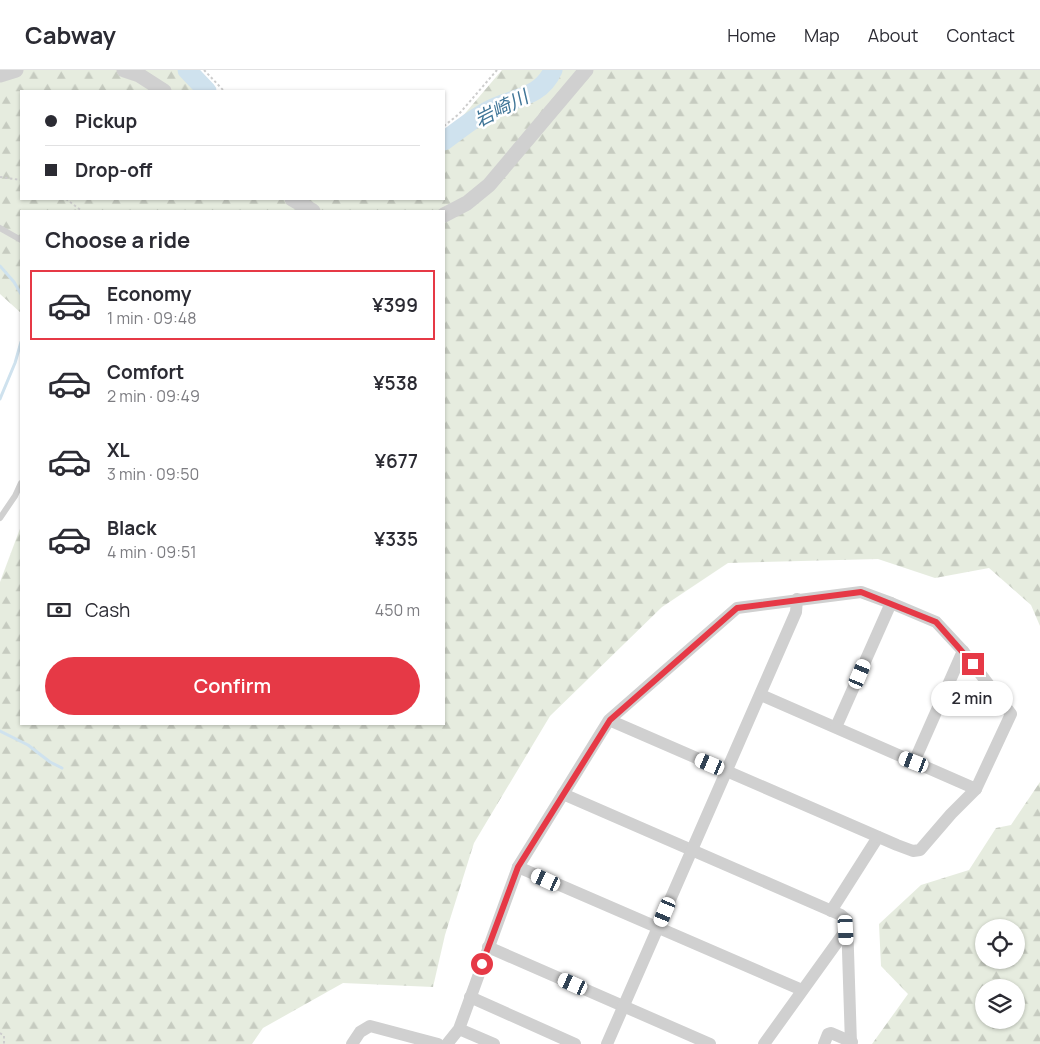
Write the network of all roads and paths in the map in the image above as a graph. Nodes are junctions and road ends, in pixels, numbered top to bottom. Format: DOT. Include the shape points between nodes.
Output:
graph roads {
  1 [pos="16,70"];
  2 [pos="124,70"];
  3 [pos="204,70"];
  4 [pos="498,70"];
  5 [pos="586,70"];
  6 [pos="0,75"];
  7 [pos="162,90"];
  8 [pos="223,90"];
  9 [pos="445,125"];
  10 [pos="0,177"];
  11 [pos="20,180"];
  12 [pos="67,200"];
  13 [pos="294,200"];
  14 [pos="81,210"];
  15 [pos="311,210"];
  16 [pos="445,214"];
  17 [pos="0,228"];
  18 [pos="20,239"];
  19 [pos="20,485"];
  20 [pos="0,518"];
  21 [pos="798,599"];
  22 [pos="890,603"];
  23 [pos="963,651"];
  24 [pos="761,695"];
  25 [pos="610,720"];
  26 [pos="836,728"];
  27 [pos="914,762"];
  28 [pos="727,771"];
  29 [pos="976,789"];
  30 [pos="563,794"];
  31 [pos="878,837"];
  32 [pos="692,850"];
  33 [pos="518,867"];
  34 [pos="831,910"];
  35 [pos="658,927"];
  36 [pos="846,930"];
  37 [pos="488,947"];
  38 [pos="802,990"];
  39 [pos="470,998"];
  40 [pos="624,1007"];
  41 [pos="459,1029"];
  42 [pos="0,1033"];
  43 [pos="354,1043"];
  44 [pos="851,1043"];
  45 [pos="4,1044"];
  46 [pos="438,1044"];
  47 [pos="447,1044"];
  48 [pos="494,1044"];
  49 [pos="575,1044"];
  50 [pos="607,1044"];
  51 [pos="710,1044"];
  52 [pos="764,1044"];
  53 [pos="824,1044"];
  1 -- 6 [label="street"];
  2 -- 7 [label="street"];
  3 -- 8 [label="path"];
  4 -- 9 [label="path"];
  5 -- 16 [label="street" via="489,185"];
  10 -- 11 [label="path"];
  12 -- 14 [label="path"];
  13 -- 15 [label="street"];
  17 -- 18 [label="lane"];
  19 -- 20 [label="lane"];
  21 -- 22 [label="street" via="861,592"];
  21 -- 24 [label="street" via="796,612"];
  21 -- 25 [label="street" via="737,608"];
  22 -- 23 [label="street" via="936,622"];
  22 -- 26 [label="street"];
  23 -- 27 [label="street"];
  23 -- 29 [label="street" via="1011,714"];
  24 -- 26 [label="street"];
  24 -- 28 [label="street"];
  25 -- 28 [label="street"];
  25 -- 30 [label="street"];
  26 -- 27 [label="street"];
  27 -- 29 [label="street"];
  28 -- 31 [label="street"];
  28 -- 32 [label="street"];
  29 -- 31 [label="street" via="920,850 905,849"];
  30 -- 32 [label="street"];
  30 -- 33 [label="street"];
  31 -- 34 [label="street"];
  32 -- 34 [label="street"];
  32 -- 35 [label="street"];
  33 -- 35 [label="street"];
  33 -- 37 [label="street"];
  34 -- 36 [label="street" via="847,920"];
  35 -- 38 [label="street"];
  35 -- 40 [label="street"];
  36 -- 38 [label="street"];
  36 -- 44 [label="street"];
  37 -- 39 [label="street"];
  37 -- 40 [label="street"];
  38 -- 52 [label="street"];
  39 -- 41 [label="street"];
  39 -- 49 [label="street"];
  40 -- 50 [label="street"];
  40 -- 51 [label="street"];
  41 -- 47 [label="street"];
  41 -- 48 [label="street"];
  42 -- 45 [label="path" via="4,1036"];
  43 -- 46 [label="street" via="360,1032 370,1026"];
  44 -- 53 [label="street" via="831,1033"];
}
